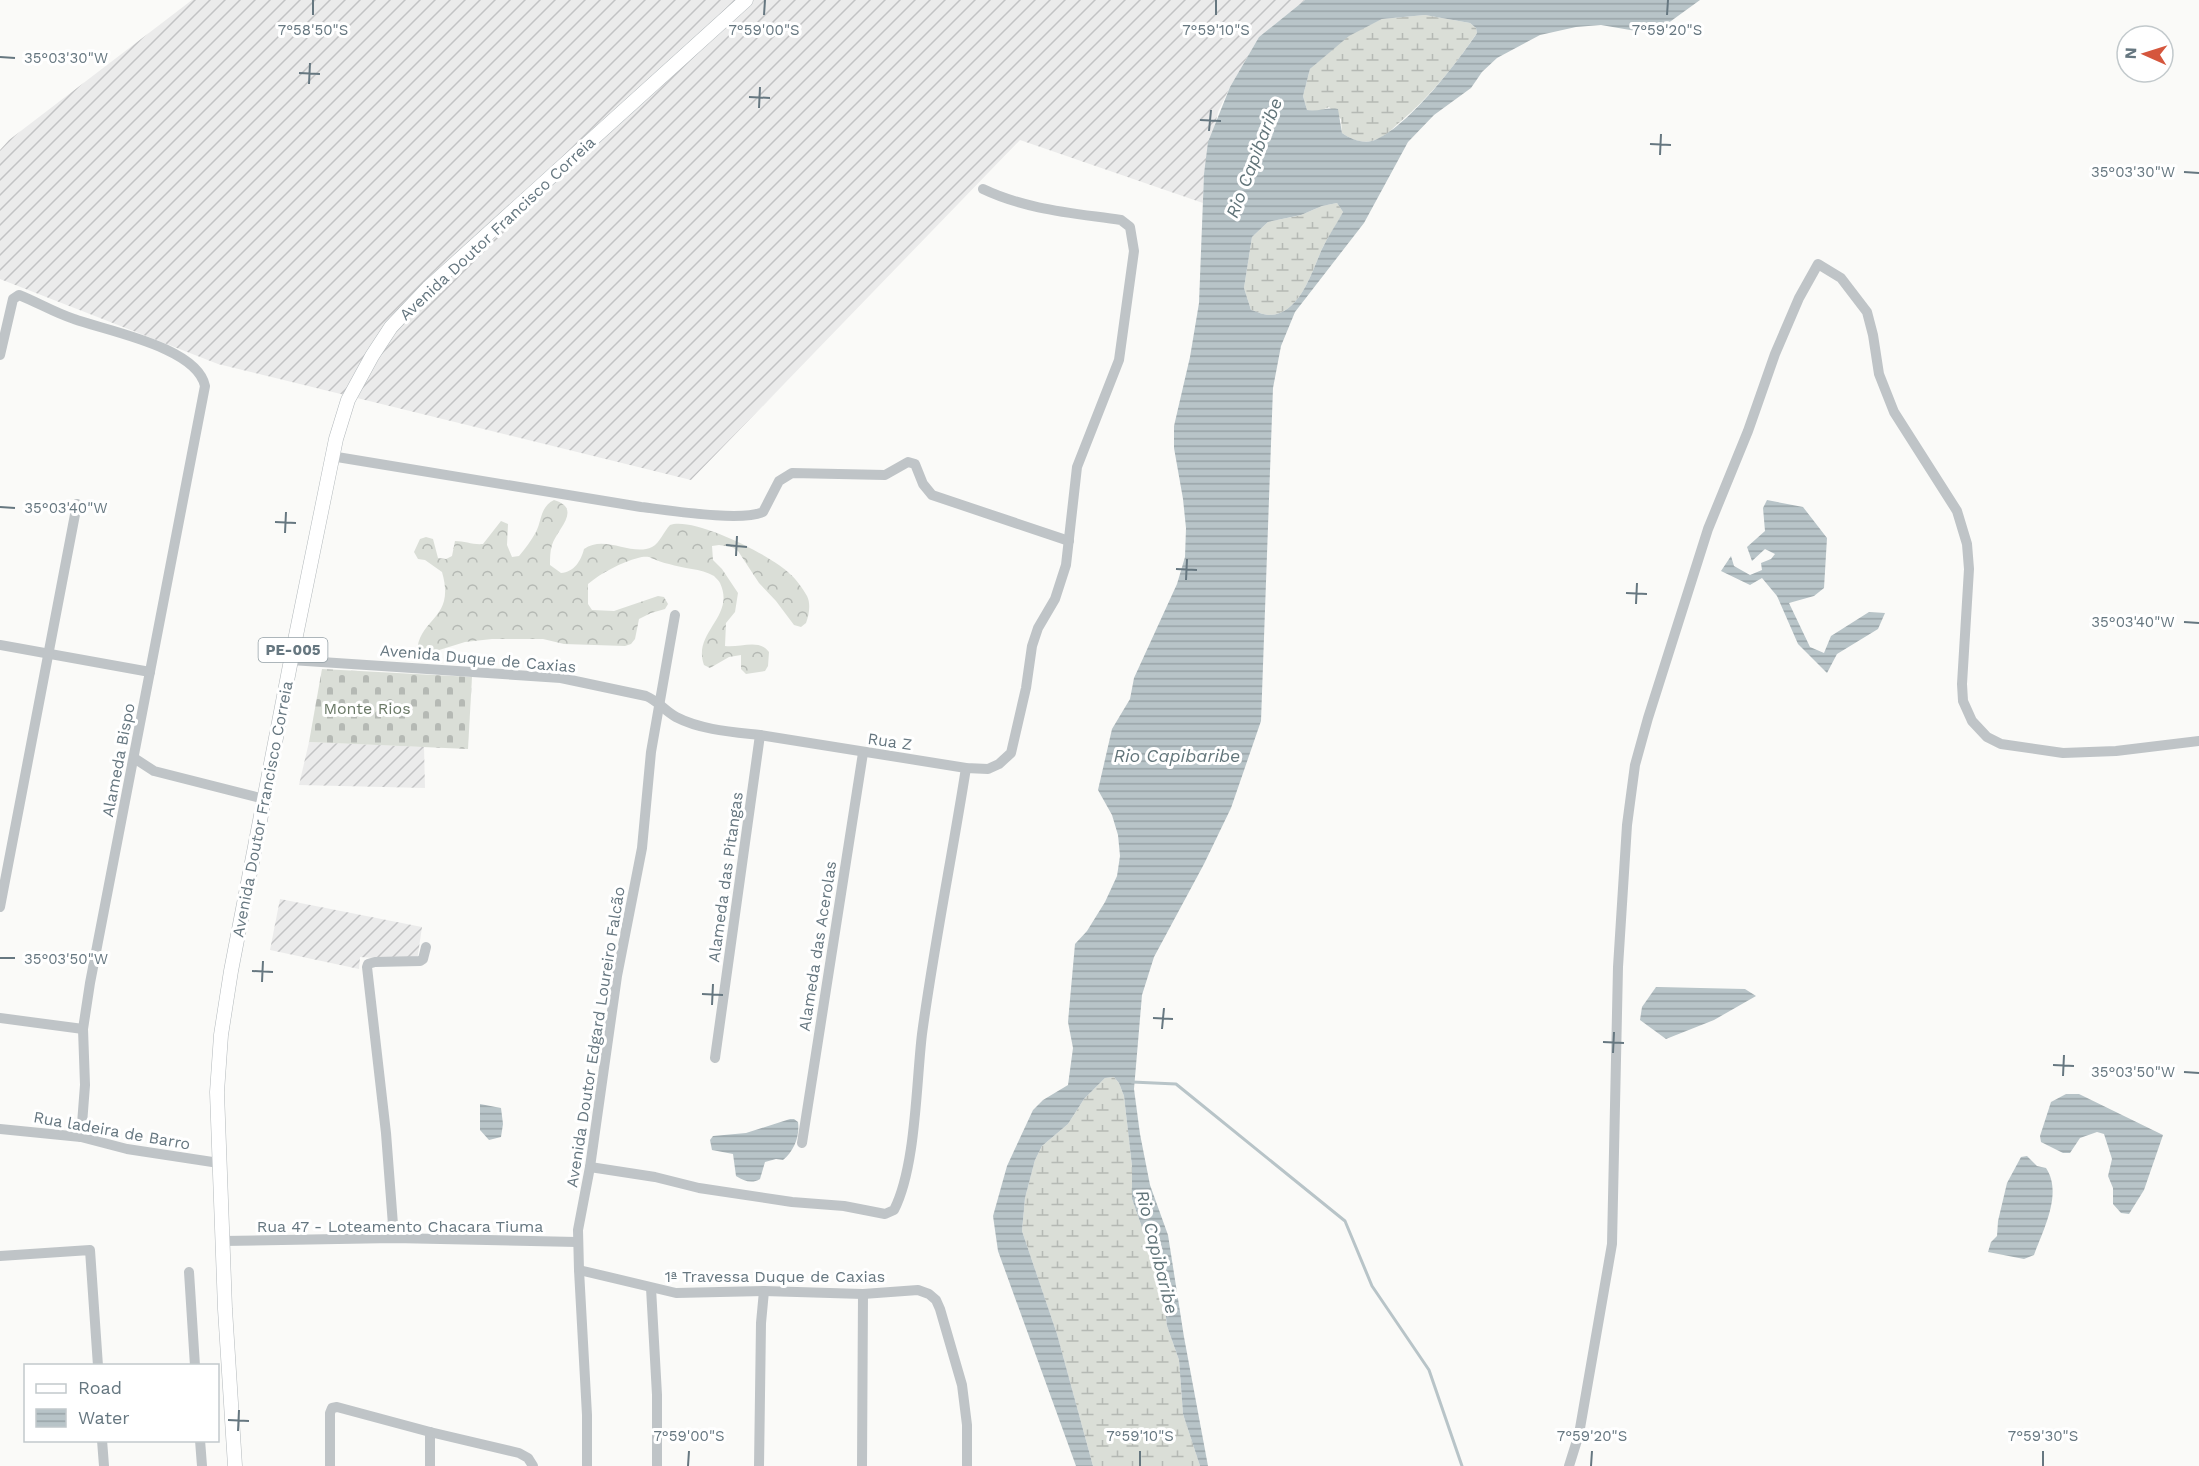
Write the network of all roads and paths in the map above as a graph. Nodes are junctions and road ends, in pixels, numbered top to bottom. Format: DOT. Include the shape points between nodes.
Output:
graph roads {
  1 [pos="746,0"];
  2 [pos="983,189"];
  3 [pos="0,355"];
  4 [pos="331,456"];
  5 [pos="77,504"];
  6 [pos="1069,541"];
  7 [pos="675,615"];
  8 [pos="0,645"];
  9 [pos="48,652"];
  10 [pos="291,660"];
  11 [pos="150,672"];
  12 [pos="660,703"];
  13 [pos="760,735"];
  14 [pos="2199,741"];
  15 [pos="862,753"];
  16 [pos="134,758"];
  17 [pos="966,768"];
  18 [pos="264,799"];
  19 [pos="0,907"];
  20 [pos="426,947"];
  21 [pos="0,1018"];
  22 [pos="83,1029"];
  23 [pos="715,1058"];
  24 [pos="0,1130"];
  25 [pos="81,1137"];
  26 [pos="802,1143"];
  27 [pos="219,1163"];
  28 [pos="590,1167"];
  29 [pos="394,1238"];
  30 [pos="223,1241"];
  31 [pos="578,1242"];
  32 [pos="0,1257"];
  33 [pos="579,1270"];
  34 [pos="189,1272"];
  35 [pos="651,1288"];
  36 [pos="764,1291"];
  37 [pos="863,1294"];
  38 [pos="98,1364"];
  39 [pos="195,1364"];
  40 [pos="430,1432"];
  41 [pos="102,1442"];
  42 [pos="200,1442"];
  43 [pos="104,1466"];
  44 [pos="202,1466"];
  45 [pos="235,1466"];
  46 [pos="330,1466"];
  47 [pos="430,1466"];
  48 [pos="533,1466"];
  49 [pos="587,1466"];
  50 [pos="657,1466"];
  51 [pos="759,1466"];
  52 [pos="862,1466"];
  53 [pos="967,1466"];
  54 [pos="1569,1466"];
  1 -- 4 [label="main road, Avenida Doutor Francisco Correia / PE-005" via="391,327 348,400"];
  2 -- 6 [label="street" via="1026,206 1121,220 1133,235 1119,360 1077,467"];
  3 -- 11 [label="street, Alameda Bispo" via="10,307 19,295 72,319 134,336 181,357 201,373 205,386"];
  4 -- 6 [label="street" via="641,507 752,516 762,512 779,481 792,473 885,475 912,462 932,495"];
  4 -- 10 [label="main road, Avenida Doutor Francisco Correia / PE-005"];
  5 -- 9 [label="street"];
  6 -- 17 [label="street, Rua Z" via="1055,599 1032,646 1011,753 988,769"];
  7 -- 12 [label="street, Avenida Doutor Edgard Loureiro Falcão"];
  8 -- 9 [label="street"];
  9 -- 11 [label="street"];
  9 -- 19 [label="street"];
  10 -- 12 [label="street, Avenida Duque de Caxias" via="561,678 646,696"];
  10 -- 18 [label="main road, Avenida Doutor Francisco Correia / PE-005"];
  11 -- 16 [label="street, Alameda Bispo"];
  12 -- 13 [label="street, Avenida Duque de Caxias" via="678,718"];
  12 -- 28 [label="street, Avenida Doutor Edgard Loureiro Falcão" via="642,848 617,976"];
  13 -- 15 [label="street, Rua Z"];
  13 -- 23 [label="street, Alameda das Pitangas"];
  14 -- 54 [label="street" via="2063,753 2001,744 1987,737 1972,721 1963,701 1962,684 1969,569 1967,544 1957,511 1894,412 1879,374 1867,312 1841,278 1818,264 1775,354 1708,529 1635,765 1618,967 1612,1244 1579,1434"];
  15 -- 17 [label="street, Rua Z"];
  15 -- 26 [label="street, Alameda das Acerolas"];
  16 -- 18 [label="street" via="154,771"];
  16 -- 22 [label="street, Alameda Bispo"];
  17 -- 28 [label="street" via="930,975 910,1147 894,1210 885,1214 792,1202"];
  18 -- 27 [label="main road, Avenida Doutor Francisco Correia / PE-005" via="221,1035 217,1080"];
  20 -- 29 [label="street" via="420,961 375,962 367,967"];
  21 -- 22 [label="street"];
  22 -- 25 [label="street, Alameda Bispo" via="85,1085"];
  24 -- 25 [label="street, Rua ladeira de Barro"];
  25 -- 27 [label="street, Rua ladeira de Barro" via="127,1149"];
  27 -- 30 [label="main road, Avenida Doutor Francisco Correia / PE-005"];
  28 -- 31 [label="street, Avenida Doutor Edgard Loureiro Falcão"];
  29 -- 30 [label="street, Rua 47 - Loteamento Chacara Tiuma"];
  29 -- 31 [label="street, Rua 47 - Loteamento Chacara Tiuma"];
  30 -- 45 [label="main road, Avenida Doutor Francisco Correia / PE-005"];
  31 -- 33 [label="street, Avenida Doutor Edgard Loureiro Falcão"];
  32 -- 38 [label="street" via="90,1250"];
  33 -- 35 [label="street, 1ª Travessa Duque de Caxias"];
  33 -- 49 [label="street, Avenida Doutor Edgard Loureiro Falcão"];
  34 -- 39 [label="street"];
  35 -- 36 [label="street, 1ª Travessa Duque de Caxias" via="676,1293"];
  35 -- 50 [label="street"];
  36 -- 37 [label="street, 1ª Travessa Duque de Caxias"];
  36 -- 51 [label="street"];
  37 -- 52 [label="street"];
  37 -- 53 [label="street, 1ª Travessa Duque de Caxias" via="918,1290 936,1300 962,1385"];
  40 -- 46 [label="street" via="332,1408"];
  40 -- 47 [label="street"];
  40 -- 48 [label="street" via="519,1453"];
  41 -- 43 [label="street"];
  42 -- 44 [label="street"];
}
